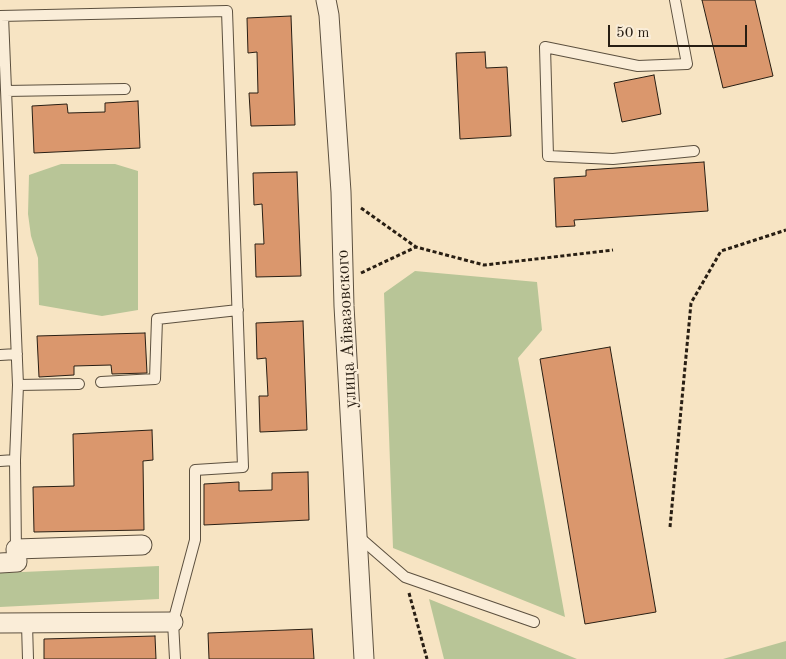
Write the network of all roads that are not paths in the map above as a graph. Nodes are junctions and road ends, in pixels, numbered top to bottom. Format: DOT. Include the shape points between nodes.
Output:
graph roads {
  1 [pos="326,0"];
  2 [pos="675,0"];
  3 [pos="2,16"];
  4 [pos="125,89"];
  5 [pos="6,91"];
  6 [pos="694,151"];
  7 [pos="238,310"];
  8 [pos="17,354"];
  9 [pos="0,355"];
  10 [pos="101,382"];
  11 [pos="79,384"];
  12 [pos="18,386"];
  13 [pos="0,460"];
  14 [pos="15,460"];
  15 [pos="359,537"];
  16 [pos="142,545"];
  17 [pos="11,558"];
  18 [pos="173,622"];
  19 [pos="534,622"];
  20 [pos="0,623"];
  21 [pos="27,624"];
  22 [pos="28,659"];
  23 [pos="175,659"];
  24 [pos="364,659"];
  1 -- 15 [label="street, улица Айвазовского" via="330,14 341,192 344,306"];
  2 -- 6 [label="lane" via="687,64 638,66 545,47 548,156 613,159"];
  3 -- 5 [label="lane"];
  3 -- 7 [label="lane" via="227,11"];
  4 -- 5 [label="lane"];
  5 -- 8 [label="lane"];
  7 -- 10 [label="lane" via="157,319 155,379"];
  7 -- 18 [label="lane" via="243,467 194,470 196,540"];
  8 -- 9 [label="lane"];
  8 -- 12 [label="lane"];
  11 -- 12 [label="lane"];
  12 -- 14 [label="lane"];
  13 -- 14 [label="lane"];
  14 -- 17 [label="lane"];
  15 -- 19 [label="lane" via="405,578"];
  15 -- 24 [label="street, улица Айвазовского"];
  16 -- 17 [label="street"];
  18 -- 21 [label="street"];
  18 -- 23 [label="lane"];
  20 -- 21 [label="street"];
  21 -- 22 [label="lane"];
}
